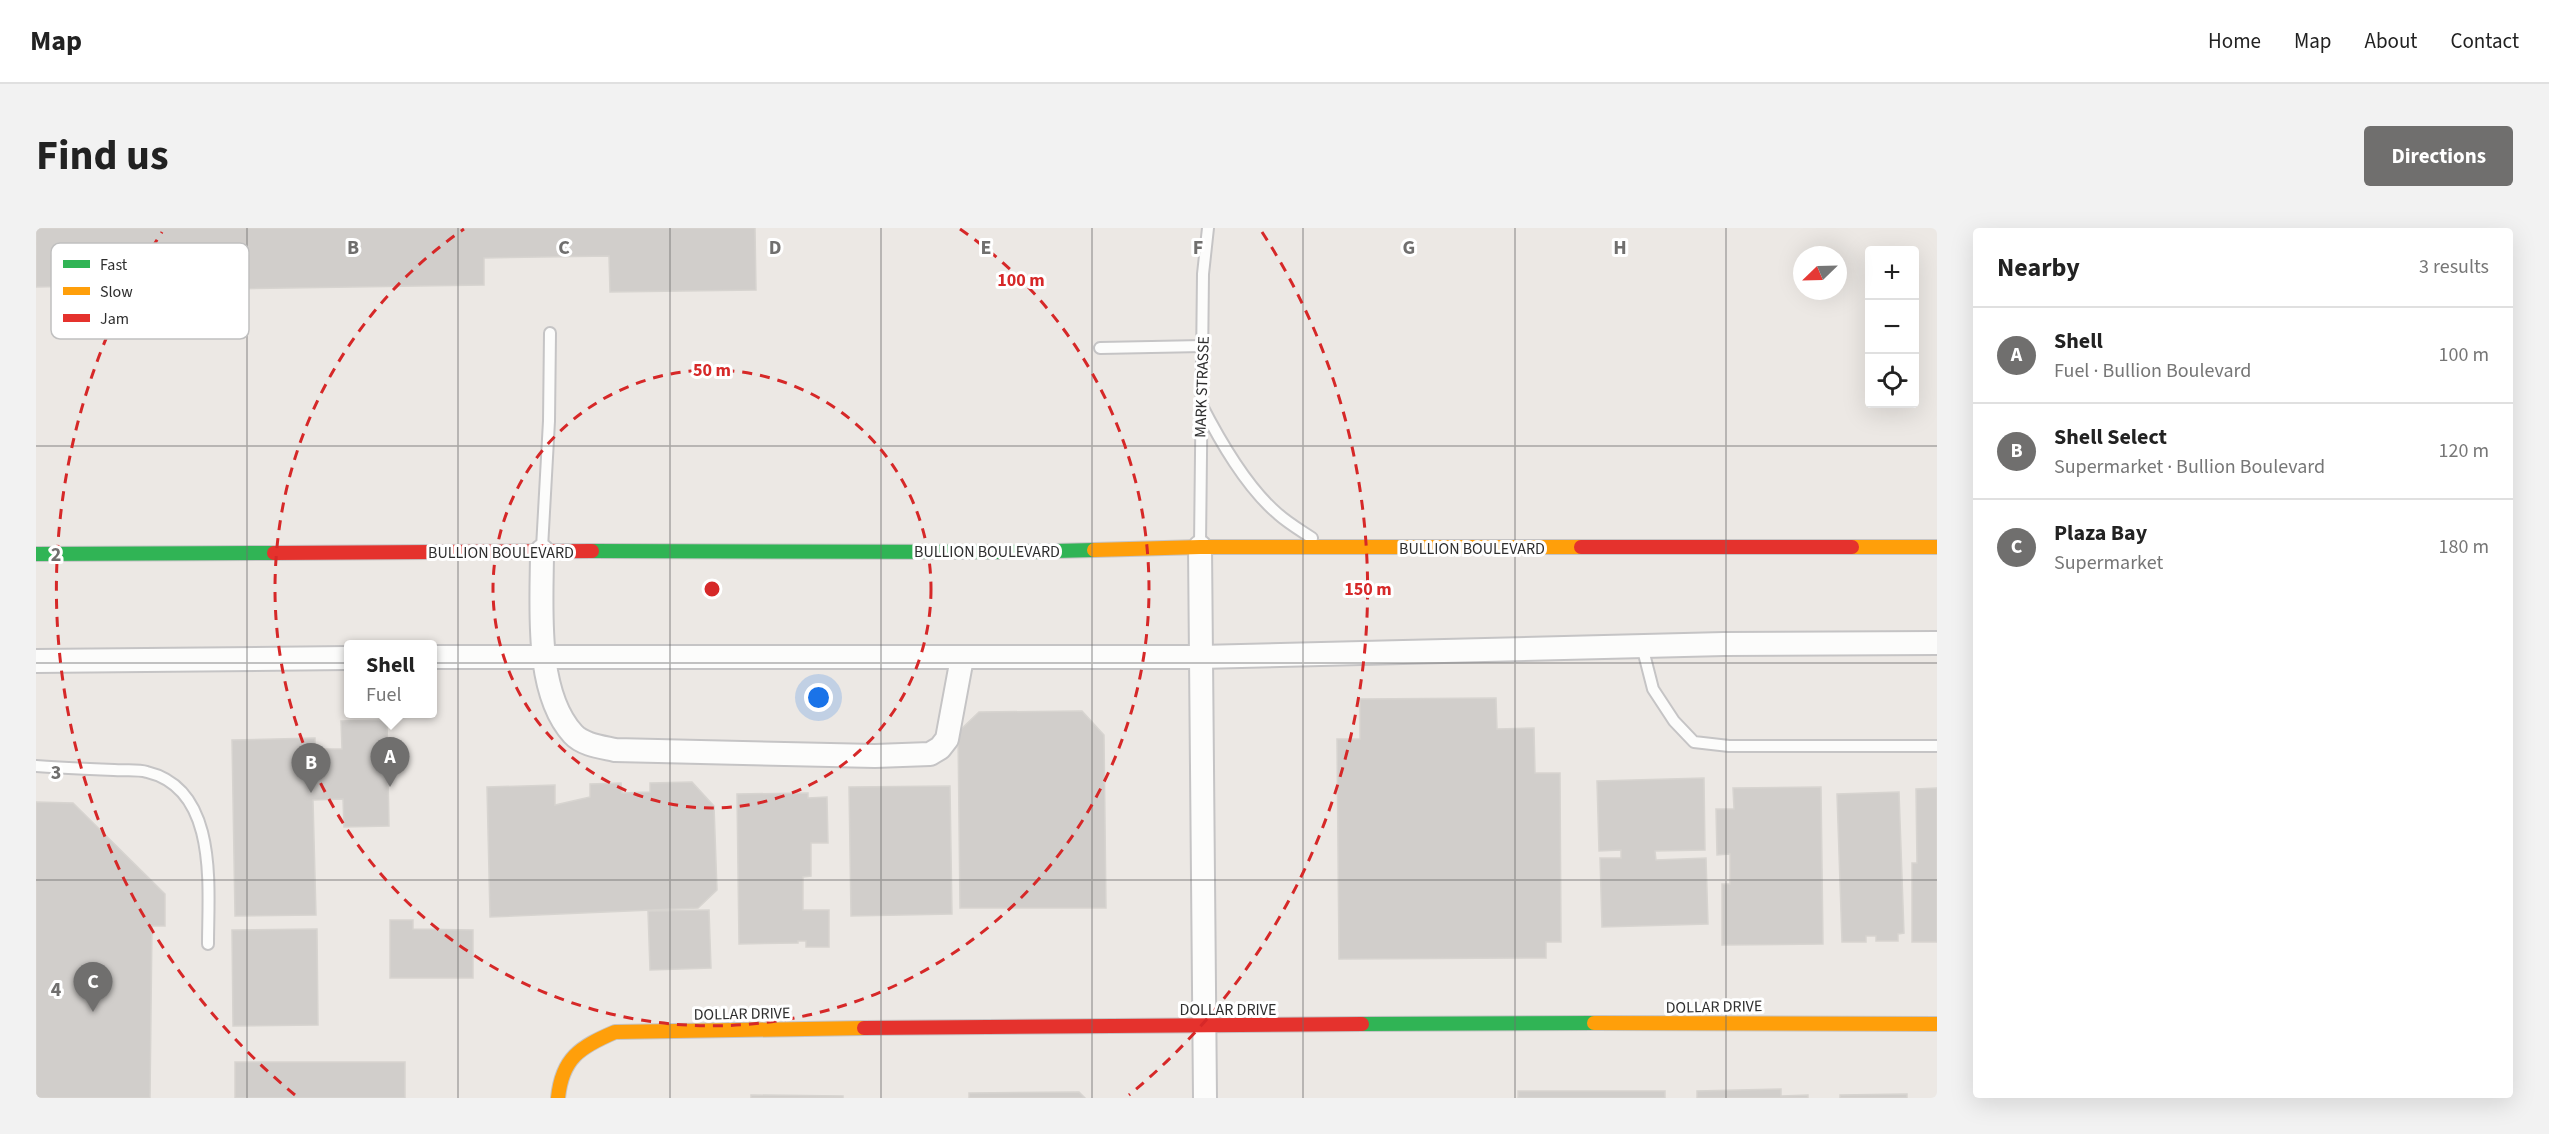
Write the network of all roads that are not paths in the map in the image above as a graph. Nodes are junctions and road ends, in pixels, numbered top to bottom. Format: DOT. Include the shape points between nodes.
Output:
graph roads {
  1 [pos="1208,228"];
  2 [pos="550,333"];
  3 [pos="1203,346"];
  4 [pos="1100,348"];
  5 [pos="1200,401"];
  6 [pos="1200,547"];
  7 [pos="1937,547"];
  8 [pos="1324,548"];
  9 [pos="542,551"];
  10 [pos="36,554"];
  11 [pos="1937,643"];
  12 [pos="1642,646"];
  13 [pos="542,656"];
  14 [pos="437,657"];
  15 [pos="1200,657"];
  16 [pos="344,658"];
  17 [pos="962,658"];
  18 [pos="36,661"];
  19 [pos="1937,746"];
  20 [pos="36,766"];
  21 [pos="208,944"];
  22 [pos="1937,1024"];
  23 [pos="1205,1025"];
  24 [pos="558,1098"];
  25 [pos="1205,1098"];
  1 -- 3 [label="lane, MARK STRASSE" via="1203,274"];
  2 -- 9 [label="lane"];
  3 -- 4 [label="lane"];
  3 -- 5 [label="lane, MARK STRASSE"];
  5 -- 6 [label="lane, MARK STRASSE"];
  5 -- 8 [label="lane" via="1215,432 1259,493 1277,514"];
  6 -- 8 [label="street, BULLION BOULEVARD"];
  6 -- 9 [label="street, BULLION BOULEVARD" via="1015,552"];
  6 -- 15 [label="street"];
  7 -- 8 [label="street, BULLION BOULEVARD"];
  9 -- 10 [label="street, BULLION BOULEVARD"];
  9 -- 13 [label="street"];
  11 -- 12 [label="street"];
  12 -- 15 [label="street"];
  12 -- 19 [label="lane" via="1653,689 1694,742 1729,746"];
  13 -- 14 [label="street"];
  13 -- 17 [label="street"];
  13 -- 17 [label="street" via="564,721 573,735 594,745 615,750 875,756 930,754 940,748 951,728"];
  15 -- 17 [label="street"];
  15 -- 23 [label="street"];
  16 -- 18 [label="street"];
  20 -- 21 [label="lane" via="146,772 166,779 180,790 194,808 203,833 208,875"];
  22 -- 23 [label="street, DOLLAR DRIVE"];
  23 -- 24 [label="street, DOLLAR DRIVE" via="615,1032 575,1052 565,1066"];
  23 -- 25 [label="street"];
}
